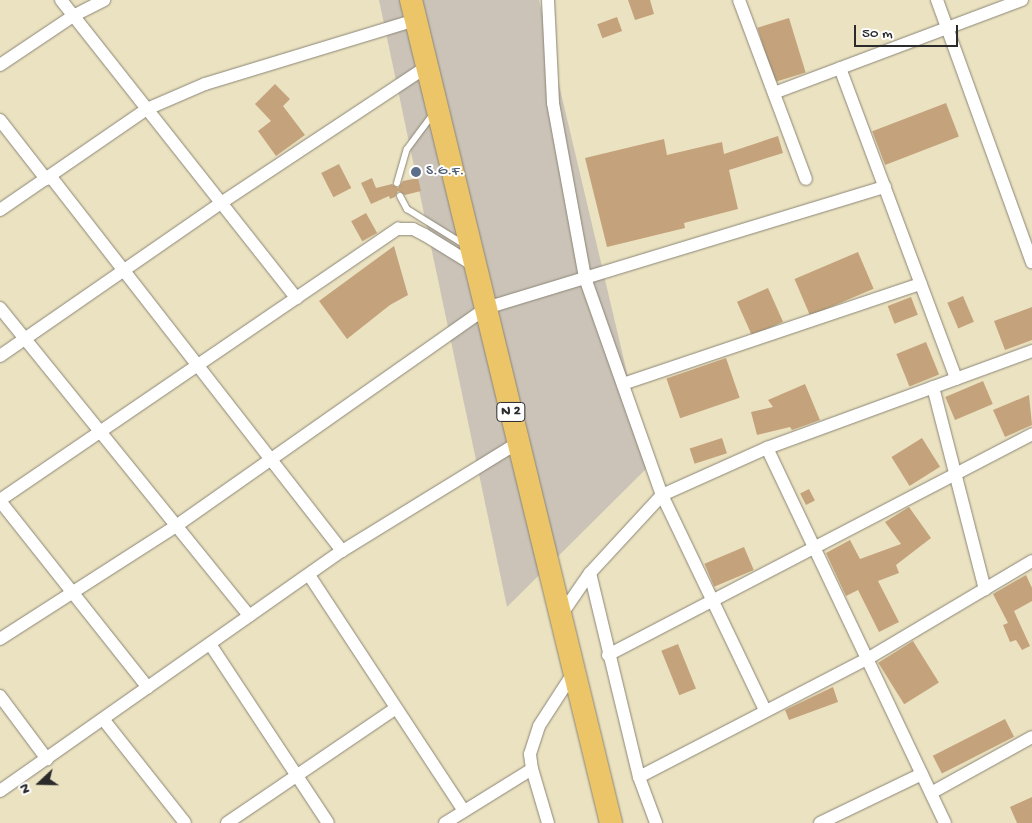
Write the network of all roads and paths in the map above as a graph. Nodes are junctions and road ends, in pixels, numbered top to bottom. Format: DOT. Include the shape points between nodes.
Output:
graph roads {
  1 [pos="61,0"];
  2 [pos="104,0"];
  3 [pos="548,0"];
  4 [pos="739,0"];
  5 [pos="937,0"];
  6 [pos="1022,0"];
  7 [pos="414,10"];
  8 [pos="73,16"];
  9 [pos="947,28"];
  10 [pos="0,65"];
  11 [pos="428,66"];
  12 [pos="840,68"];
  13 [pos="774,93"];
  14 [pos="437,108"];
  15 [pos="147,109"];
  16 [pos="0,120"];
  17 [pos="48,178"];
  18 [pos="806,180"];
  19 [pos="397,183"];
  20 [pos="885,187"];
  21 [pos="400,196"];
  22 [pos="221,203"];
  23 [pos="0,210"];
  24 [pos="473,257"];
  25 [pos="1032,262"];
  26 [pos="124,270"];
  27 [pos="585,278"];
  28 [pos="921,284"];
  29 [pos="296,298"];
  30 [pos="0,308"];
  31 [pos="486,308"];
  32 [pos="25,339"];
  33 [pos="1032,351"];
  34 [pos="0,356"];
  35 [pos="198,365"];
  36 [pos="956,379"];
  37 [pos="623,384"];
  38 [pos="933,387"];
  39 [pos="100,431"];
  40 [pos="1032,434"];
  41 [pos="518,442"];
  42 [pos="767,448"];
  43 [pos="271,459"];
  44 [pos="955,475"];
  45 [pos="662,495"];
  46 [pos="0,500"];
  47 [pos="176,526"];
  48 [pos="814,548"];
  49 [pos="342,551"];
  50 [pos="1032,561"];
  51 [pos="590,573"];
  52 [pos="308,575"];
  53 [pos="985,589"];
  54 [pos="73,593"];
  55 [pos="712,601"];
  56 [pos="561,615"];
  57 [pos="249,616"];
  58 [pos="0,639"];
  59 [pos="210,644"];
  60 [pos="608,655"];
  61 [pos="867,659"];
  62 [pos="574,672"];
  63 [pos="148,688"];
  64 [pos="0,696"];
  65 [pos="396,708"];
  66 [pos="766,710"];
  67 [pos="103,719"];
  68 [pos="1032,737"];
  69 [pos="47,758"];
  70 [pos="532,769"];
  71 [pos="922,774"];
  72 [pos="297,776"];
  73 [pos="639,777"];
  74 [pos="0,791"];
  75 [pos="931,794"];
  76 [pos="464,811"];
  77 [pos="185,823"];
  78 [pos="227,823"];
  79 [pos="328,823"];
  80 [pos="445,823"];
  81 [pos="548,823"];
  82 [pos="611,823"];
  83 [pos="656,823"];
  84 [pos="820,823"];
  85 [pos="945,823"];
  1 -- 8 [label="street"];
  2 -- 8 [label="street"];
  3 -- 27 [label="street" via="553,103"];
  4 -- 13 [label="street"];
  5 -- 9 [label="street"];
  6 -- 9 [label="street"];
  7 -- 11 [label="highway, N 2"];
  7 -- 15 [label="street" via="205,84"];
  8 -- 10 [label="street"];
  8 -- 15 [label="street"];
  9 -- 12 [label="street"];
  9 -- 25 [label="street"];
  11 -- 14 [label="highway, N 2"];
  11 -- 22 [label="street"];
  12 -- 13 [label="street"];
  12 -- 20 [label="street"];
  13 -- 18 [label="street"];
  14 -- 19 [label="lane" via="407,149"];
  14 -- 24 [label="highway, N 2"];
  15 -- 17 [label="street"];
  15 -- 22 [label="street"];
  16 -- 17 [label="street"];
  17 -- 23 [label="street"];
  17 -- 26 [label="street"];
  20 -- 27 [label="street"];
  20 -- 28 [label="street"];
  21 -- 24 [label="lane" via="407,209"];
  22 -- 26 [label="street"];
  22 -- 29 [label="street"];
  24 -- 29 [label="street" via="413,229 398,229"];
  24 -- 31 [label="highway, N 2"];
  26 -- 32 [label="street"];
  26 -- 35 [label="street"];
  27 -- 31 [label="street"];
  27 -- 37 [label="street"];
  28 -- 36 [label="street"];
  28 -- 37 [label="street"];
  29 -- 35 [label="street"];
  30 -- 32 [label="street"];
  31 -- 41 [label="highway, N 2"];
  31 -- 43 [label="street"];
  32 -- 34 [label="street"];
  32 -- 39 [label="street"];
  33 -- 36 [label="street"];
  35 -- 39 [label="street"];
  35 -- 43 [label="street"];
  36 -- 38 [label="street"];
  37 -- 45 [label="street"];
  38 -- 42 [label="street"];
  38 -- 44 [label="street"];
  39 -- 46 [label="street"];
  39 -- 47 [label="street"];
  40 -- 44 [label="street"];
  41 -- 49 [label="street"];
  41 -- 56 [label="highway, N 2"];
  42 -- 45 [label="street"];
  42 -- 48 [label="street"];
  43 -- 47 [label="street"];
  43 -- 49 [label="street"];
  44 -- 48 [label="street"];
  44 -- 53 [label="street"];
  45 -- 51 [label="street"];
  45 -- 55 [label="street"];
  46 -- 54 [label="street"];
  47 -- 54 [label="street"];
  47 -- 57 [label="street"];
  48 -- 55 [label="street"];
  48 -- 61 [label="street"];
  49 -- 52 [label="street"];
  50 -- 53 [label="street"];
  51 -- 56 [label="street"];
  51 -- 60 [label="street"];
  52 -- 57 [label="street"];
  52 -- 65 [label="street"];
  53 -- 61 [label="street"];
  54 -- 58 [label="street"];
  54 -- 63 [label="street"];
  55 -- 60 [label="street"];
  55 -- 66 [label="street"];
  56 -- 62 [label="highway, N 2"];
  57 -- 59 [label="street"];
  59 -- 63 [label="street"];
  59 -- 72 [label="street"];
  60 -- 73 [label="street"];
  61 -- 66 [label="street"];
  61 -- 71 [label="street"];
  62 -- 70 [label="street" via="539,726 530,754"];
  62 -- 82 [label="highway, N 2"];
  63 -- 67 [label="street"];
  64 -- 69 [label="street"];
  65 -- 72 [label="street"];
  65 -- 76 [label="street"];
  66 -- 73 [label="street"];
  67 -- 69 [label="street"];
  67 -- 77 [label="street"];
  68 -- 75 [label="street"];
  69 -- 74 [label="street"];
  70 -- 76 [label="street"];
  70 -- 81 [label="street"];
  71 -- 75 [label="street"];
  71 -- 84 [label="street"];
  72 -- 78 [label="street"];
  72 -- 79 [label="street"];
  73 -- 83 [label="street"];
  75 -- 85 [label="street"];
  76 -- 80 [label="street"];
}
